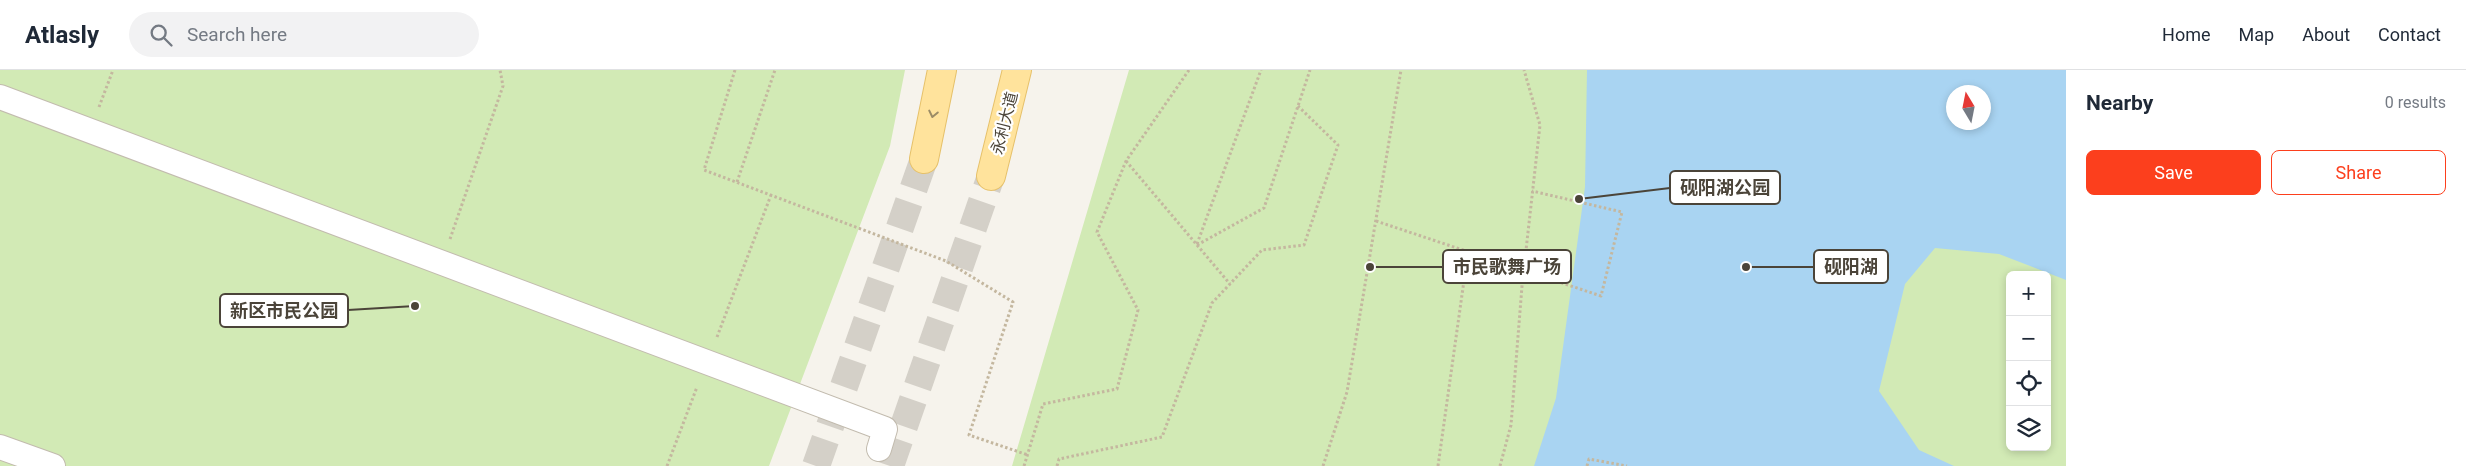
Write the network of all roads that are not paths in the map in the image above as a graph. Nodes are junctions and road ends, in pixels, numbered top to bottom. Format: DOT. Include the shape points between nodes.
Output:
graph roads {
  1 [pos="942,70"];
  2 [pos="1017,70"];
  3 [pos="0,97"];
  4 [pos="924,158"];
  5 [pos="991,176"];
  6 [pos="0,447"];
  7 [pos="879,449"];
  8 [pos="53,466"];
  1 -- 4 [label="main road, one-way"];
  2 -- 5 [label="main road, 永利大道"];
  3 -- 7 [label="street" via="886,429"];
  6 -- 8 [label="street"];
}
